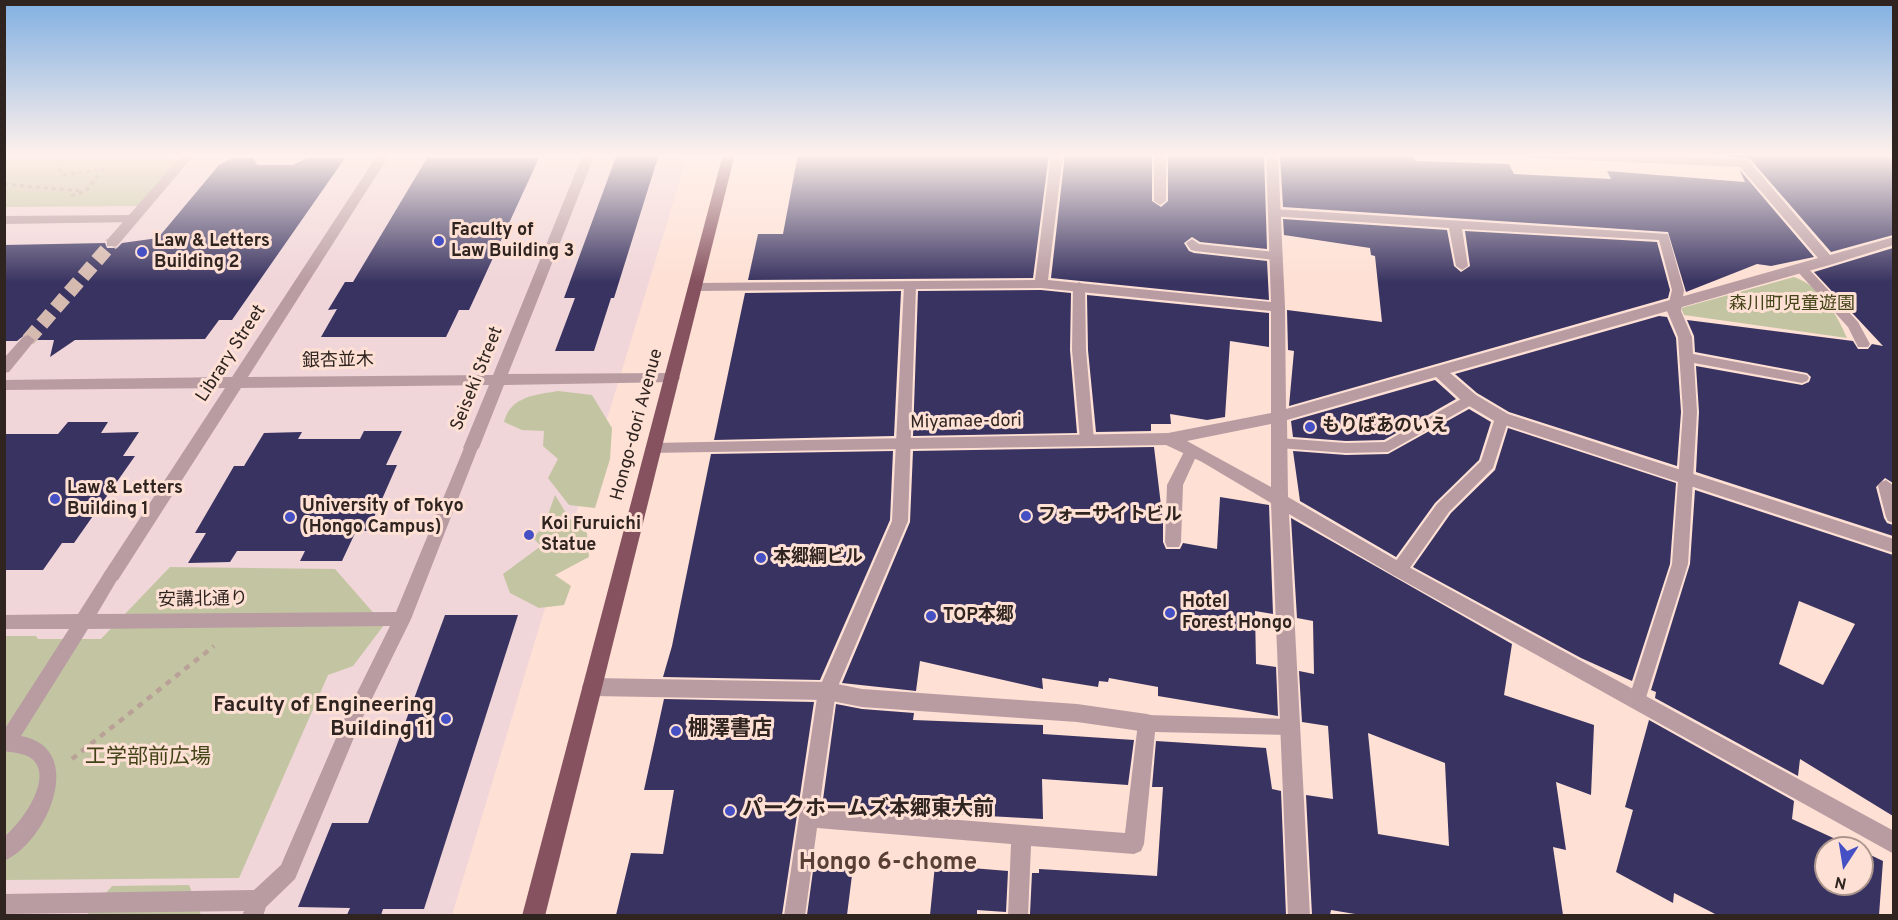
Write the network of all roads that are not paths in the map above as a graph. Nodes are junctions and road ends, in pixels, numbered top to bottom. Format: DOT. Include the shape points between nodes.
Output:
graph roads {
  1 [pos="152,197"];
  2 [pos="356,197"];
  3 [pos="572,197"];
  4 [pos="718,197"];
  5 [pos="1052,197"];
  6 [pos="1160,197"];
  7 [pos="1273,197"];
  8 [pos="1773,197"];
  9 [pos="1160,201"];
  10 [pos="1274,213"];
  11 [pos="133,219"];
  12 [pos="4,220"];
  13 [pos="1455,225"];
  14 [pos="1893,241"];
  15 [pos="112,243"];
  16 [pos="1192,243"];
  17 [pos="1275,256"];
  18 [pos="1828,261"];
  19 [pos="1462,266"];
  20 [pos="1802,269"];
  21 [pos="1041,284"];
  22 [pos="910,286"];
  23 [pos="1079,286"];
  24 [pos="696,287"];
  25 [pos="1674,306"];
  26 [pos="1278,307"];
  27 [pos="527,309"];
  28 [pos="28,340"];
  29 [pos="1863,345"];
  30 [pos="1686,357"];
  31 [pos="4,368"];
  32 [pos="1438,371"];
  33 [pos="672,378"];
  34 [pos="1802,378"];
  35 [pos="498,380"];
  36 [pos="237,382"];
  37 [pos="4,385"];
  38 [pos="1470,399"];
  39 [pos="1278,417"];
  40 [pos="1502,418"];
  41 [pos="1168,439"];
  42 [pos="1087,440"];
  43 [pos="1279,442"];
  44 [pos="901,444"];
  45 [pos="471,448"];
  46 [pos="653,449"];
  47 [pos="1192,450"];
  48 [pos="1683,477"];
  49 [pos="1886,486"];
  50 [pos="1281,499"];
  51 [pos="1893,517"];
  52 [pos="1173,542"];
  53 [pos="1893,546"];
  54 [pos="1399,570"];
  55 [pos="112,575"];
  56 [pos="402,619"];
  57 [pos="4,622"];
  58 [pos="83,622"];
  59 [pos="592,687"];
  60 [pos="828,691"];
  61 [pos="1637,701"];
  62 [pos="1147,723"];
  63 [pos="1289,727"];
  64 [pos="6,742"];
  65 [pos="807,818"];
  66 [pos="1021,835"];
  67 [pos="1893,843"];
  68 [pos="4,851"];
  69 [pos="4,904"];
  70 [pos="207,908"];
  71 [pos="255,908"];
  72 [pos="532,915"];
  73 [pos="794,915"];
  74 [pos="1018,915"];
  75 [pos="1299,915"];
  1 -- 11 [label="street"];
  2 -- 36 [label="street, Library Street"];
  3 -- 27 [label="lane, Seiseki Street"];
  4 -- 24 [label="highway, Hongo-dori Avenue"];
  5 -- 21 [label="street"];
  6 -- 9 [label="lane"];
  7 -- 10 [label="street"];
  8 -- 18 [label="street"];
  10 -- 13 [label="lane"];
  10 -- 17 [label="street"];
  11 -- 12 [label="lane"];
  11 -- 15 [label="street"];
  13 -- 19 [label="lane"];
  13 -- 25 [label="lane" via="1664,237 1678,290"];
  14 -- 18 [label="street, Miyamae-dori"];
  16 -- 17 [label="lane" via="1196,247"];
  17 -- 26 [label="street"];
  18 -- 20 [label="street, Miyamae-dori"];
  20 -- 25 [label="street, Miyamae-dori"];
  20 -- 29 [label="lane" via="1853,326"];
  21 -- 22 [label="street"];
  21 -- 23 [label="street"];
  22 -- 24 [label="street"];
  22 -- 44 [label="lane"];
  23 -- 26 [label="street"];
  23 -- 42 [label="lane" via="1079,350"];
  24 -- 33 [label="highway, Hongo-dori Avenue"];
  25 -- 30 [label="lane" via="1685,337"];
  25 -- 32 [label="street, Miyamae-dori"];
  26 -- 39 [label="street"];
  27 -- 35 [label="street, Seiseki Street"];
  28 -- 31 [label="street"];
  30 -- 34 [label="lane"];
  30 -- 48 [label="lane" via="1690,412"];
  32 -- 38 [label="street"];
  32 -- 39 [label="street, Miyamae-dori"];
  33 -- 35 [label="street, 銀杏並木"];
  33 -- 46 [label="highway, Hongo-dori Avenue"];
  35 -- 36 [label="street, 銀杏並木"];
  35 -- 45 [label="street, Seiseki Street"];
  36 -- 37 [label="street, 銀杏並木"];
  36 -- 55 [label="street, Library Street"];
  38 -- 40 [label="street"];
  38 -- 43 [label="lane" via="1388,447"];
  39 -- 41 [label="street, Miyamae-dori"];
  39 -- 43 [label="street"];
  40 -- 48 [label="street"];
  40 -- 54 [label="lane" via="1488,464 1443,508"];
  41 -- 42 [label="street, Miyamae-dori"];
  41 -- 47 [label="street"];
  42 -- 44 [label="street, Miyamae-dori"];
  43 -- 50 [label="street"];
  44 -- 46 [label="street, Miyamae-dori"];
  44 -- 60 [label="lane" via="900,521"];
  45 -- 56 [label="lane, Seiseki Street"];
  46 -- 59 [label="highway, Hongo-dori Avenue"];
  47 -- 50 [label="street"];
  47 -- 52 [label="lane" via="1175,485"];
  48 -- 53 [label="street"];
  48 -- 61 [label="lane" via="1680,564"];
  49 -- 51 [label="lane"];
  50 -- 54 [label="street"];
  50 -- 63 [label="street"];
  54 -- 61 [label="street"];
  55 -- 58 [label="lane"];
  56 -- 58 [label="lane, 安講北通り"];
  56 -- 71 [label="lane, Seiseki Street" via="352,721 288,872"];
  57 -- 58 [label="lane, 安講北通り"];
  58 -- 64 [label="lane"];
  59 -- 60 [label="street"];
  59 -- 72 [label="highway, Hongo-dori Avenue"];
  60 -- 62 [label="street" via="862,698 1077,713"];
  60 -- 65 [label="lane"];
  61 -- 67 [label="street"];
  62 -- 63 [label="lane"];
  62 -- 66 [label="lane" via="1134,844"];
  63 -- 75 [label="street"];
  64 -- 68 [label="lane" via="27,745 43,756 50,777 46,797 32,823"];
  65 -- 66 [label="lane"];
  65 -- 73 [label="lane"];
  66 -- 74 [label="lane"];
  69 -- 70 [label="lane"];
  70 -- 71 [label="lane"];
}
